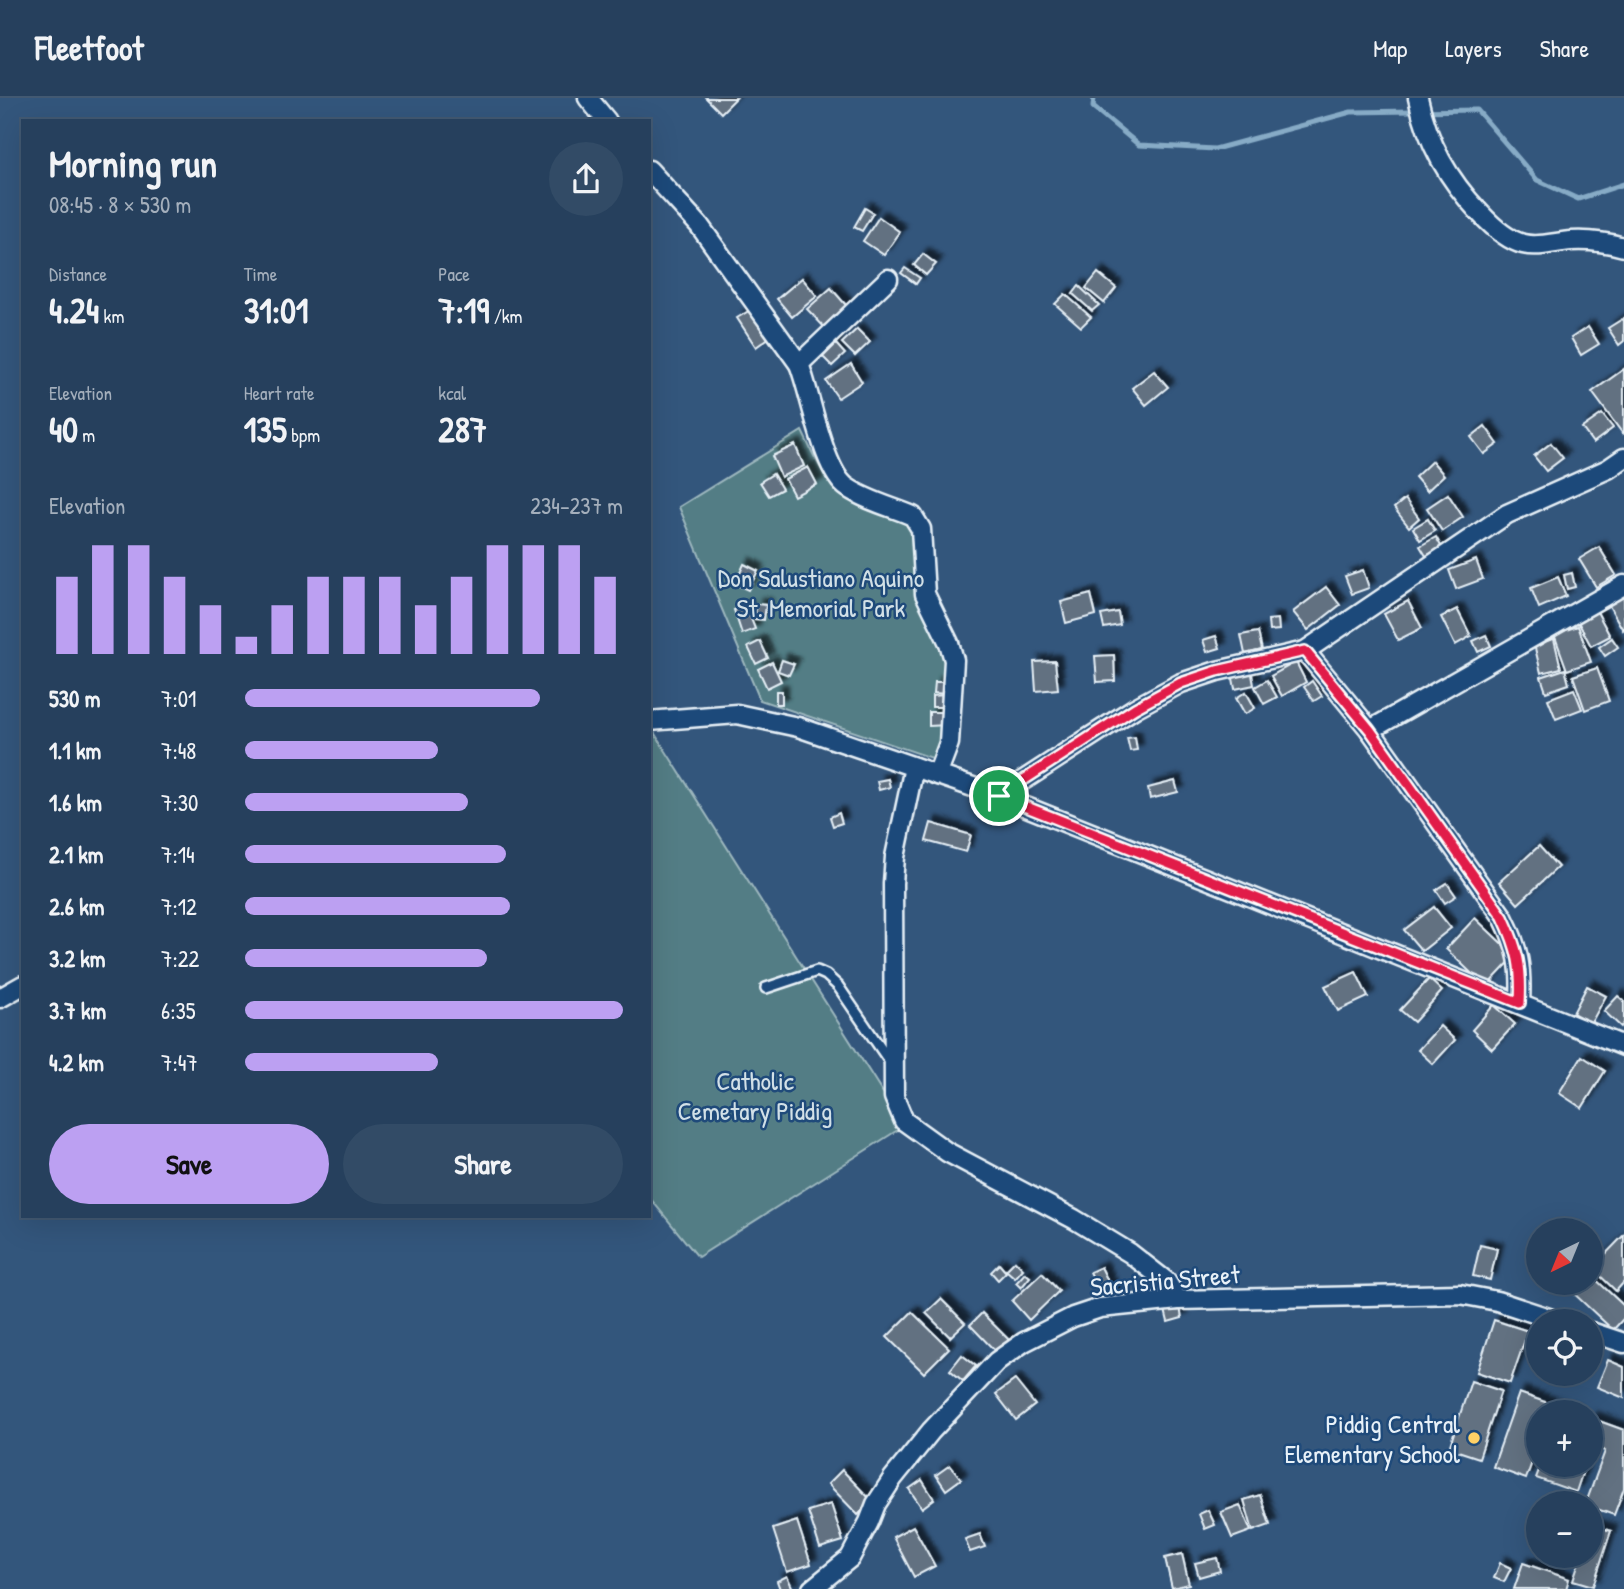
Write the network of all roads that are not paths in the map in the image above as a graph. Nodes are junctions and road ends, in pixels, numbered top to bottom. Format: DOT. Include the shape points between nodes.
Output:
graph roads {
  1 [pos="588,98"];
  2 [pos="1418,98"];
  3 [pos="605,119"];
  4 [pos="651,172"];
  5 [pos="1624,247"];
  6 [pos="888,279"];
  7 [pos="799,364"];
  8 [pos="1624,458"];
  9 [pos="1624,584"];
  10 [pos="1305,651"];
  11 [pos="651,721"];
  12 [pos="1370,730"];
  13 [pos="914,767"];
  14 [pos="937,775"];
  15 [pos="999,796"];
  16 [pos="21,986"];
  17 [pos="765,988"];
  18 [pos="0,998"];
  19 [pos="1520,1003"];
  20 [pos="1624,1046"];
  21 [pos="893,1066"];
  22 [pos="1178,1300"];
  23 [pos="1526,1310"];
  24 [pos="1603,1336"];
  25 [pos="1624,1343"];
  26 [pos="813,1589"];
  1 -- 3 [label="street"];
  2 -- 5 [label="street" via="1436,155 1453,183 1490,224 1511,239 1536,246 1570,241"];
  4 -- 7 [label="street" via="699,225"];
  6 -- 7 [label="street"];
  7 -- 14 [label="street" via="839,479 856,493 913,516 921,529 926,594 954,660 949,743"];
  8 -- 10 [label="street" via="1507,514"];
  9 -- 12 [label="street"];
  10 -- 12 [label="street"];
  10 -- 15 [label="street" via="1181,683"];
  11 -- 13 [label="street" via="737,714 798,727"];
  12 -- 19 [label="street" via="1503,917 1520,959"];
  13 -- 14 [label="street"];
  13 -- 21 [label="street" via="893,883"];
  14 -- 15 [label="street"];
  15 -- 19 [label="street"];
  16 -- 18 [label="street"];
  17 -- 21 [label="lane" via="817,971 826,975"];
  19 -- 20 [label="street"];
  21 -- 22 [label="street" via="894,1097 904,1121 947,1152 1130,1253 1166,1281"];
  22 -- 23 [label="street, Sacristia Street" via="1460,1294"];
  22 -- 26 [label="street, Sacristia Street" via="1086,1312 1024,1342 997,1361 893,1478 850,1558"];
  24 -- 25 [label="street"];
}
